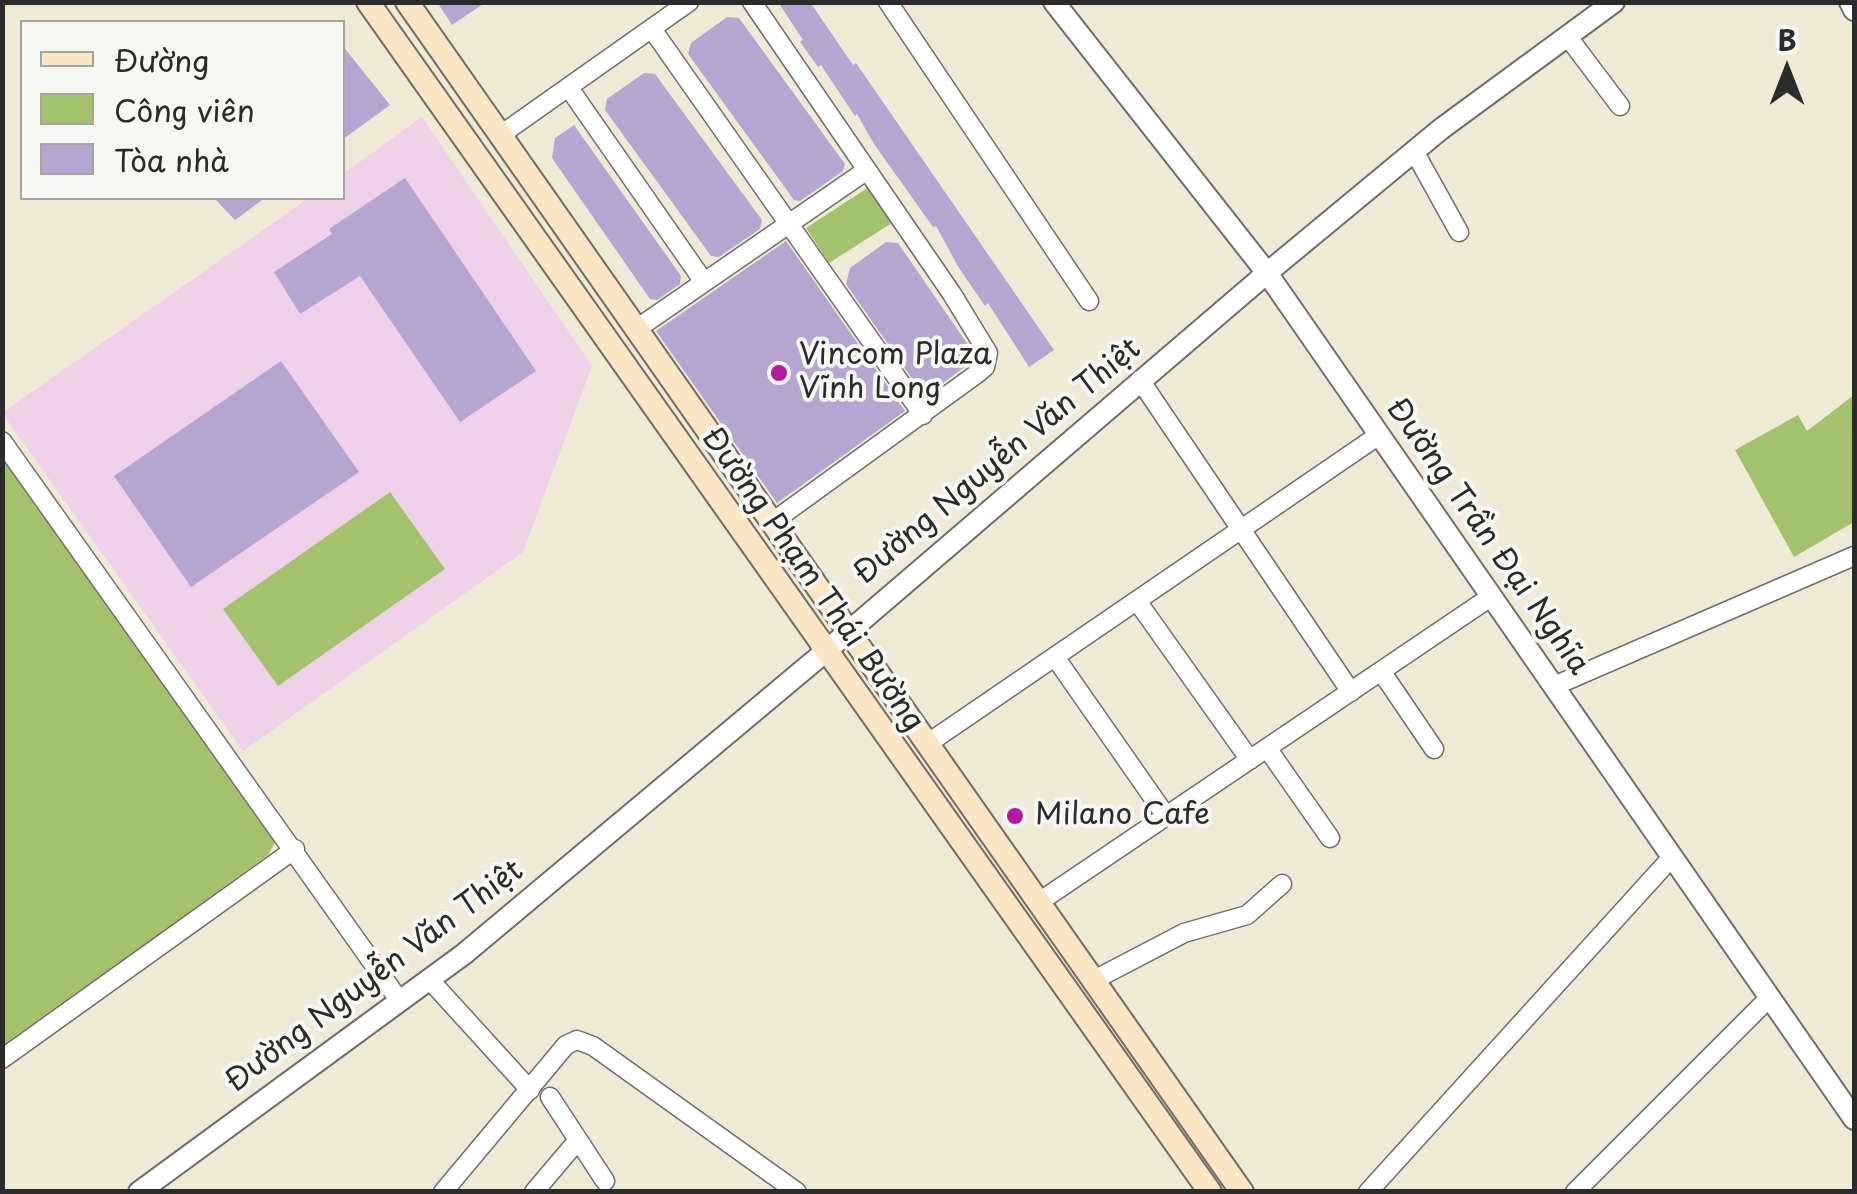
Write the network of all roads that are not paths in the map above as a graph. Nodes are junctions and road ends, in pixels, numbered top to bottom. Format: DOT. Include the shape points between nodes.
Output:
graph roads {
  1 [pos="368,2"];
  2 [pos="407,2"];
  3 [pos="690,2"];
  4 [pos="752,2"];
  5 [pos="888,2"];
  6 [pos="1054,2"];
  7 [pos="1614,2"];
  8 [pos="1850,2"];
  9 [pos="1854,10"];
  10 [pos="652,29"];
  11 [pos="1568,37"];
  12 [pos="569,88"];
  13 [pos="1620,106"];
  14 [pos="499,136"];
  15 [pos="1414,152"];
  16 [pos="868,170"];
  17 [pos="554,214"];
  18 [pos="789,224"];
  19 [pos="532,231"];
  20 [pos="1459,232"];
  21 [pos="1267,273"];
  22 [pos="704,282"];
  23 [pos="1089,301"];
  24 [pos="635,330"];
  25 [pos="1140,380"];
  26 [pos="923,415"];
  27 [pos="1380,435"];
  28 [pos="2,441"];
  29 [pos="771,523"];
  30 [pos="1244,529"];
  31 [pos="1854,556"];
  32 [pos="1492,596"];
  33 [pos="1136,601"];
  34 [pos="846,630"];
  35 [pos="826,651"];
  36 [pos="1055,656"];
  37 [pos="1381,671"];
  38 [pos="1554,686"];
  39 [pos="1351,692"];
  40 [pos="927,744"];
  41 [pos="1267,748"];
  42 [pos="1434,749"];
  43 [pos="1250,760"];
  44 [pos="1166,816"];
  45 [pos="1330,838"];
  46 [pos="295,849"];
  47 [pos="1672,857"];
  48 [pos="1282,884"];
  49 [pos="1039,902"];
  50 [pos="1015,917"];
  51 [pos="429,979"];
  52 [pos="1094,980"];
  53 [pos="1770,997"];
  54 [pos="399,1000"];
  55 [pos="2,1059"];
  56 [pos="530,1090"];
  57 [pos="550,1098"];
  58 [pos="1854,1118"];
  59 [pos="578,1140"];
  60 [pos="605,1181"];
  61 [pos="143,1191"];
  62 [pos="444,1192"];
  63 [pos="534,1192"];
  64 [pos="797,1192"];
  65 [pos="1210,1192"];
  66 [pos="1242,1192"];
  67 [pos="1368,1192"];
  68 [pos="1575,1192"];
  1 -- 19 [label="main road, Đường Phạm Thái Bường"];
  2 -- 14 [label="main road, Đường Phạm Thái Bường"];
  3 -- 10 [label="street"];
  4 -- 16 [label="street"];
  5 -- 23 [label="street"];
  6 -- 21 [label="street, Đường Trần Đại Nghĩa"];
  7 -- 11 [label="street, Đường Nguyễn Văn Thiệt"];
  8 -- 9 [label="street"];
  10 -- 12 [label="street"];
  10 -- 18 [label="street"];
  11 -- 13 [label="street"];
  11 -- 15 [label="street, Đường Nguyễn Văn Thiệt"];
  12 -- 14 [label="street"];
  12 -- 22 [label="street"];
  14 -- 17 [label="main road, Đường Phạm Thái Bường"];
  15 -- 20 [label="street"];
  15 -- 21 [label="street, Đường Nguyễn Văn Thiệt"];
  16 -- 18 [label="street"];
  16 -- 26 [label="street" via="988,353 982,370"];
  17 -- 19 [label="main road"];
  17 -- 24 [label="main road, Đường Phạm Thái Bường"];
  18 -- 22 [label="street"];
  18 -- 26 [label="street"];
  19 -- 35 [label="main road, Đường Phạm Thái Bường"];
  21 -- 25 [label="street, Đường Nguyễn Văn Thiệt"];
  21 -- 27 [label="street, Đường Trần Đại Nghĩa"];
  22 -- 24 [label="street"];
  24 -- 29 [label="main road, Đường Phạm Thái Bường"];
  25 -- 30 [label="street"];
  25 -- 34 [label="street, Đường Nguyễn Văn Thiệt"];
  26 -- 29 [label="street"];
  27 -- 30 [label="street"];
  27 -- 32 [label="street, Đường Trần Đại Nghĩa"];
  28 -- 46 [label="street"];
  29 -- 34 [label="main road, Đường Phạm Thái Bường"];
  30 -- 33 [label="street"];
  30 -- 39 [label="street"];
  31 -- 38 [label="street"];
  32 -- 37 [label="street"];
  32 -- 38 [label="street, Đường Trần Đại Nghĩa"];
  33 -- 36 [label="street"];
  33 -- 43 [label="street"];
  34 -- 35 [label="street, Đường Nguyễn Văn Thiệt"];
  34 -- 40 [label="main road, Đường Phạm Thái Bường"];
  35 -- 50 [label="main road, Đường Phạm Thái Bường"];
  35 -- 51 [label="street, Đường Nguyễn Văn Thiệt"];
  36 -- 40 [label="street"];
  36 -- 44 [label="street"];
  37 -- 39 [label="street"];
  37 -- 42 [label="street"];
  38 -- 47 [label="street, Đường Trần Đại Nghĩa"];
  39 -- 41 [label="street"];
  40 -- 49 [label="main road, Đường Phạm Thái Bường"];
  41 -- 43 [label="street"];
  41 -- 45 [label="street"];
  43 -- 44 [label="street"];
  44 -- 49 [label="street"];
  46 -- 54 [label="street"];
  46 -- 55 [label="street"];
  47 -- 53 [label="street, Đường Trần Đại Nghĩa"];
  47 -- 67 [label="street"];
  48 -- 52 [label="street" via="1248,915 1184,933"];
  49 -- 50 [label="main road"];
  49 -- 52 [label="main road, Đường Phạm Thái Bường"];
  50 -- 65 [label="main road, Đường Phạm Thái Bường"];
  51 -- 54 [label="street, Đường Nguyễn Văn Thiệt"];
  51 -- 56 [label="street"];
  52 -- 66 [label="main road, Đường Phạm Thái Bường"];
  53 -- 58 [label="street, Đường Trần Đại Nghĩa"];
  53 -- 68 [label="street"];
  54 -- 61 [label="street, Đường Nguyễn Văn Thiệt"];
  56 -- 62 [label="street"];
  56 -- 64 [label="street" via="577,1040"];
  57 -- 59 [label="street"];
  59 -- 60 [label="street"];
  59 -- 63 [label="street"];
}
